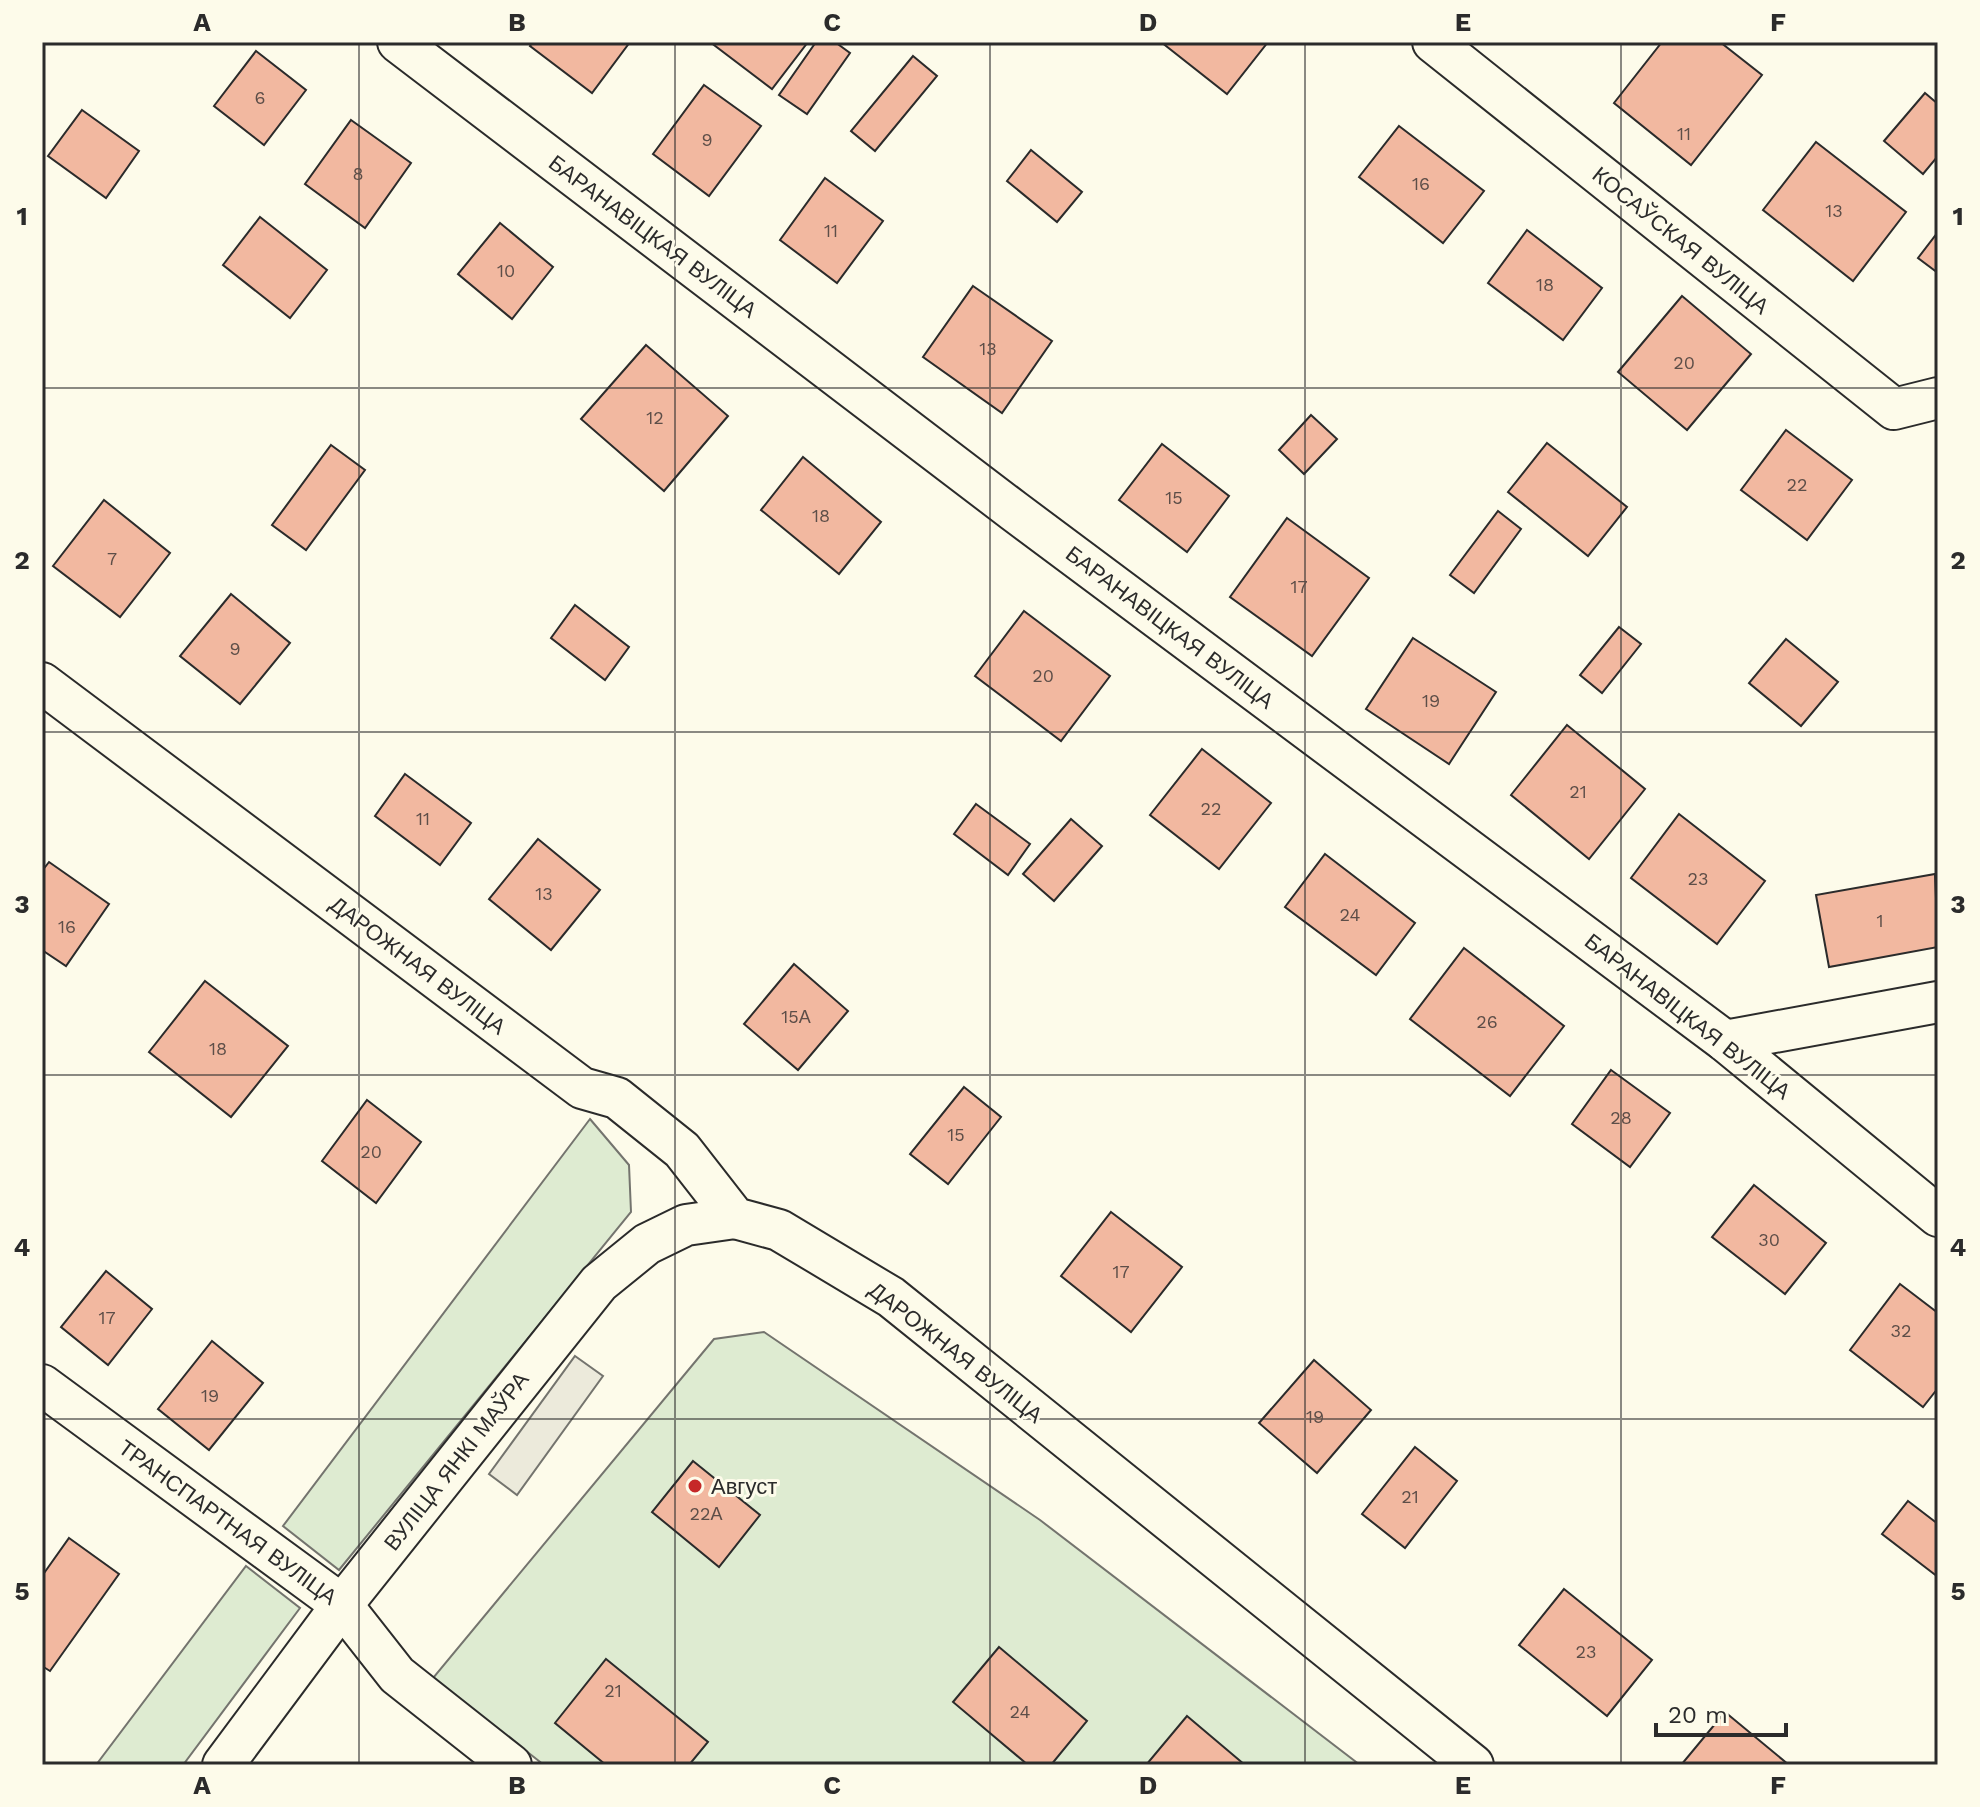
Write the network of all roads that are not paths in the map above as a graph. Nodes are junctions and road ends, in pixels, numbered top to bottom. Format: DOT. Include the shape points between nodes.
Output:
graph roads {
  1 [pos="398,42"];
  2 [pos="1433,42"];
  3 [pos="1938,398"];
  4 [pos="42,683"];
  5 [pos="1938,1002"];
  6 [pos="1725,1041"];
  7 [pos="1938,1216"];
  8 [pos="735,1218"];
  9 [pos="42,1385"];
  10 [pos="342,1605"];
  11 [pos="223,1765"];
  12 [pos="511,1765"];
  13 [pos="1473,1765"];
  1 -- 6 [label="street, БАРАНАВІЦКАЯ ВУЛІЦА" via="1014,511"];
  2 -- 3 [label="street, КОСАЎСКАЯ ВУЛІЦА" via="1894,409"];
  4 -- 8 [label="street, ДАРОЖНАЯ ВУЛІЦА" via="582,1088 617,1098 682,1150"];
  5 -- 6 [label="street"];
  6 -- 7 [label="street, БАРАНАВІЦКАЯ ВУЛІЦА"];
  8 -- 10 [label="street, ВУЛІЦА ЯНКІ МАЎРА" via="686,1225 647,1244 599,1283"];
  8 -- 13 [label="street, ДАРОЖНАЯ ВУЛІЦА" via="779,1230 891,1297"];
  9 -- 10 [label="street, ТРАНСПАРТНАЯ ВУЛІЦА"];
  10 -- 11 [label="street, ВУЛІЦА ЯНКІ МАЎРА"];
  10 -- 12 [label="street, ТРАНСПАРТНАЯ ВУЛІЦА" via="397,1675"];
}
